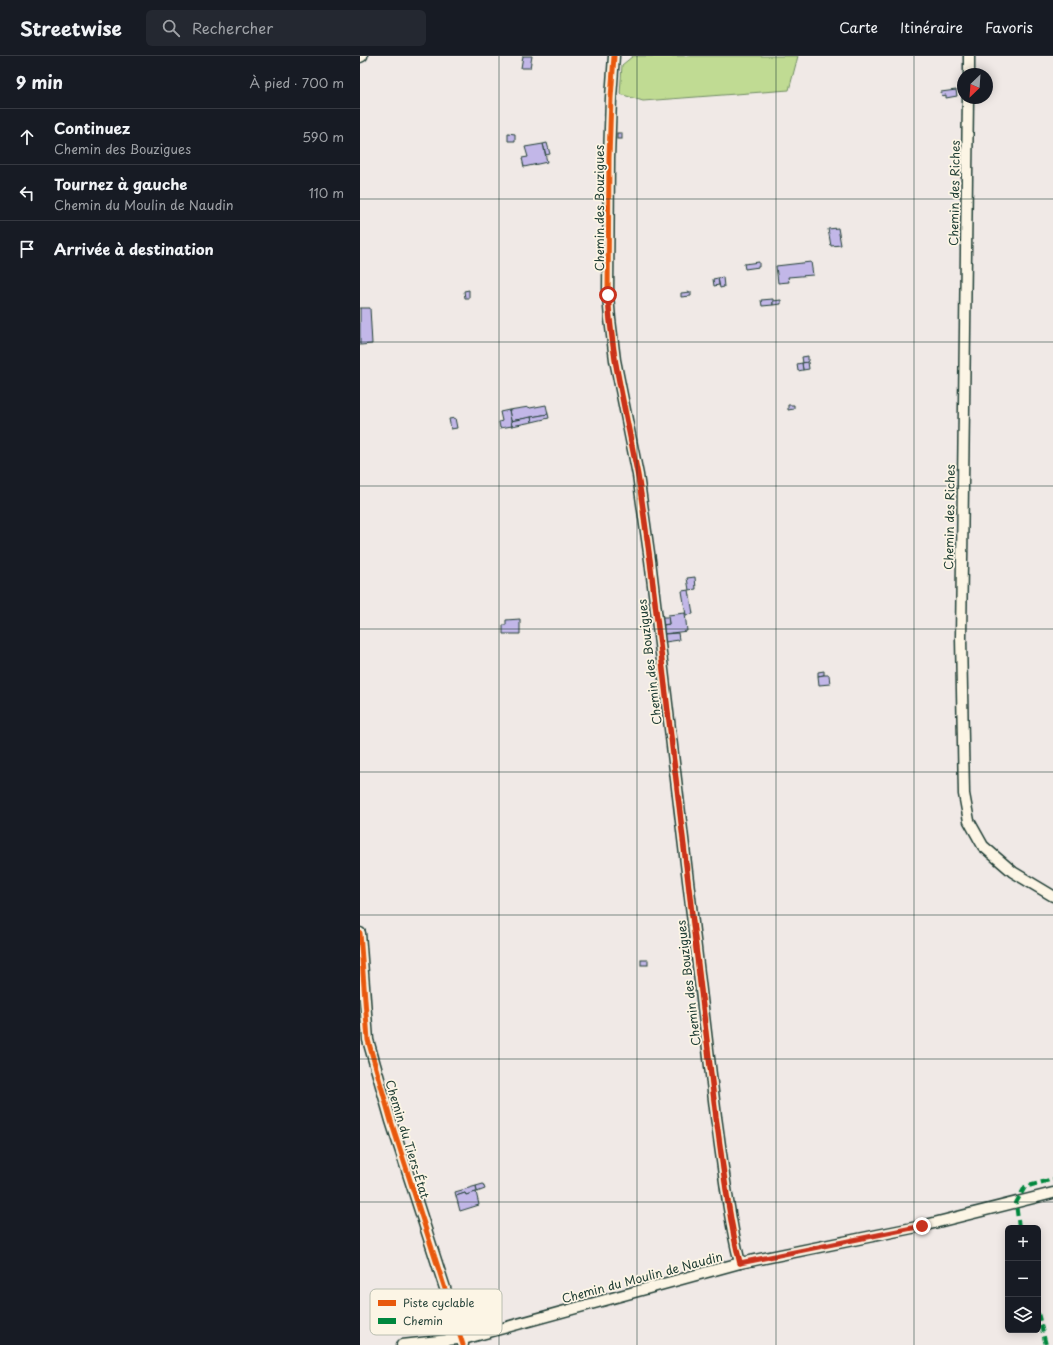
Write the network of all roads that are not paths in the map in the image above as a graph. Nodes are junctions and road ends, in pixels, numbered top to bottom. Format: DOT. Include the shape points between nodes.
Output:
graph roads {
  1 [pos="614,56"];
  2 [pos="969,56"];
  3 [pos="969,68"];
  4 [pos="968,104"];
  5 [pos="1053,896"];
  6 [pos="360,933"];
  7 [pos="1053,1193"];
  8 [pos="740,1263"];
  9 [pos="445,1289"];
  10 [pos="502,1331"];
  11 [pos="487,1335"];
  12 [pos="462,1342"];
  13 [pos="402,1345"];
  1 -- 8 [label="street, Chemin des Bouzigues" via="609,158 610,319 615,360 638,475 650,560 716,1117 729,1209"];
  2 -- 3 [label="street"];
  4 -- 5 [label="street, Chemin des Riches" via="961,638 964,794 969,821 982,846 1013,872"];
  6 -- 9 [label="street, Chemin du Tiers-État" via="368,1040"];
  7 -- 8 [label="street, Chemin du Moulin de Naudin" via="922,1226"];
  8 -- 10 [label="street, Chemin du Moulin de Naudin"];
  11 -- 12 [label="street, Chemin du Moulin de Naudin"];
  12 -- 13 [label="street, Chemin du Moulin de Naudin"];
}
